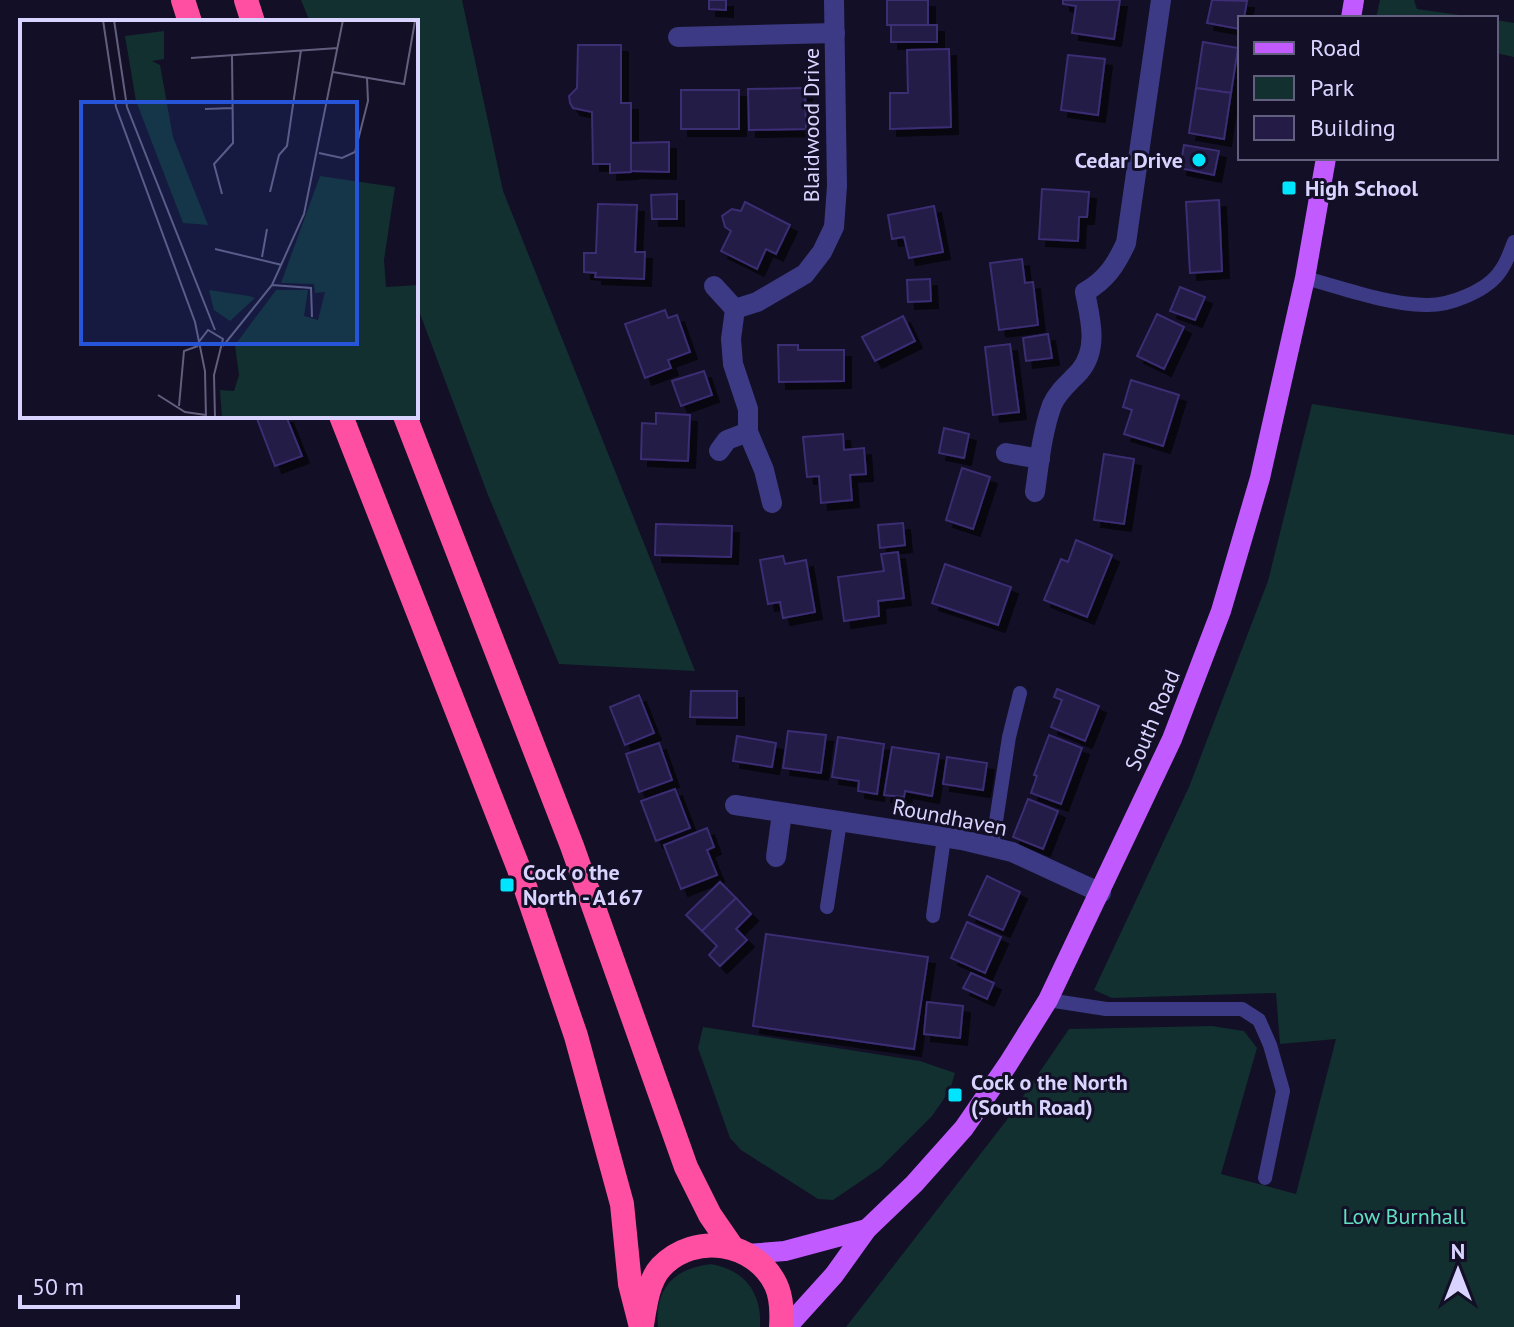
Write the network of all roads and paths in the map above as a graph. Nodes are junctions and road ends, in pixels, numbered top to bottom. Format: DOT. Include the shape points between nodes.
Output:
graph roads {
  1 [pos="183,0"];
  2 [pos="246,0"];
  3 [pos="834,0"];
  4 [pos="1161,0"];
  5 [pos="189,20"];
  6 [pos="252,20"];
  7 [pos="835,33"];
  8 [pos="678,37"];
  9 [pos="1326,160"];
  10 [pos="1514,242"];
  11 [pos="1305,278"];
  12 [pos="714,286"];
  13 [pos="735,309"];
  14 [pos="342,418"];
  15 [pos="406,418"];
  16 [pos="748,432"];
  17 [pos="719,451"];
  18 [pos="1006,453"];
  19 [pos="1040,459"];
  20 [pos="1035,492"];
  21 [pos="772,503"];
  22 [pos="1020,693"];
  23 [pos="735,805"];
  24 [pos="782,813"];
  25 [pos="840,822"];
  26 [pos="944,838"];
  27 [pos="992,847"];
  28 [pos="776,857"];
  29 [pos="1101,893"];
  30 [pos="827,907"];
  31 [pos="933,916"];
  32 [pos="1048,1000"];
  33 [pos="1265,1178"];
  34 [pos="867,1229"];
  35 [pos="739,1251"];
  36 [pos="641,1327"];
  37 [pos="784,1327"];
  1 -- 5 [label="highway"];
  2 -- 6 [label="highway"];
  3 -- 7 [label="street, Blaidwood Drive"];
  4 -- 19 [label="street" via="1126,243 1115,266 1085,292 1093,329 1090,348 1082,368 1053,403"];
  7 -- 8 [label="street, Blaidwood Drive"];
  7 -- 13 [label="street, Blaidwood Drive" via="834,227 805,274"];
  9 -- 11 [label="main road, South Road"];
  10 -- 11 [label="lane" via="1500,273 1481,288 1427,306"];
  11 -- 29 [label="main road, South Road" via="1260,478 1221,611 1172,739"];
  12 -- 13 [label="street"];
  13 -- 16 [label="street" via="733,364 748,409"];
  14 -- 36 [label="highway" via="519,869 576,1036 622,1204 630,1284"];
  15 -- 35 [label="highway" via="572,846 686,1167 710,1215"];
  16 -- 17 [label="street" via="727,440"];
  16 -- 21 [label="street"];
  18 -- 19 [label="street"];
  19 -- 20 [label="street"];
  22 -- 27 [label="lane"];
  23 -- 24 [label="street, Roundhaven"];
  24 -- 25 [label="street, Roundhaven"];
  24 -- 28 [label="street"];
  25 -- 26 [label="street, Roundhaven"];
  25 -- 30 [label="lane"];
  26 -- 27 [label="street, Roundhaven"];
  26 -- 31 [label="lane"];
  27 -- 29 [label="street, Roundhaven"];
  29 -- 32 [label="main road, South Road"];
  32 -- 33 [label="lane" via="1106,1009 1242,1009 1259,1020 1283,1091"];
  32 -- 34 [label="main road, South Road" via="964,1128"];
  34 -- 35 [label="main road, South Road" via="785,1251"];
  34 -- 37 [label="main road, South Road" via="834,1275"];
  35 -- 36 [label="highway" via="711,1245 677,1254 660,1268"];
  35 -- 37 [label="highway" via="775,1282"];
}
